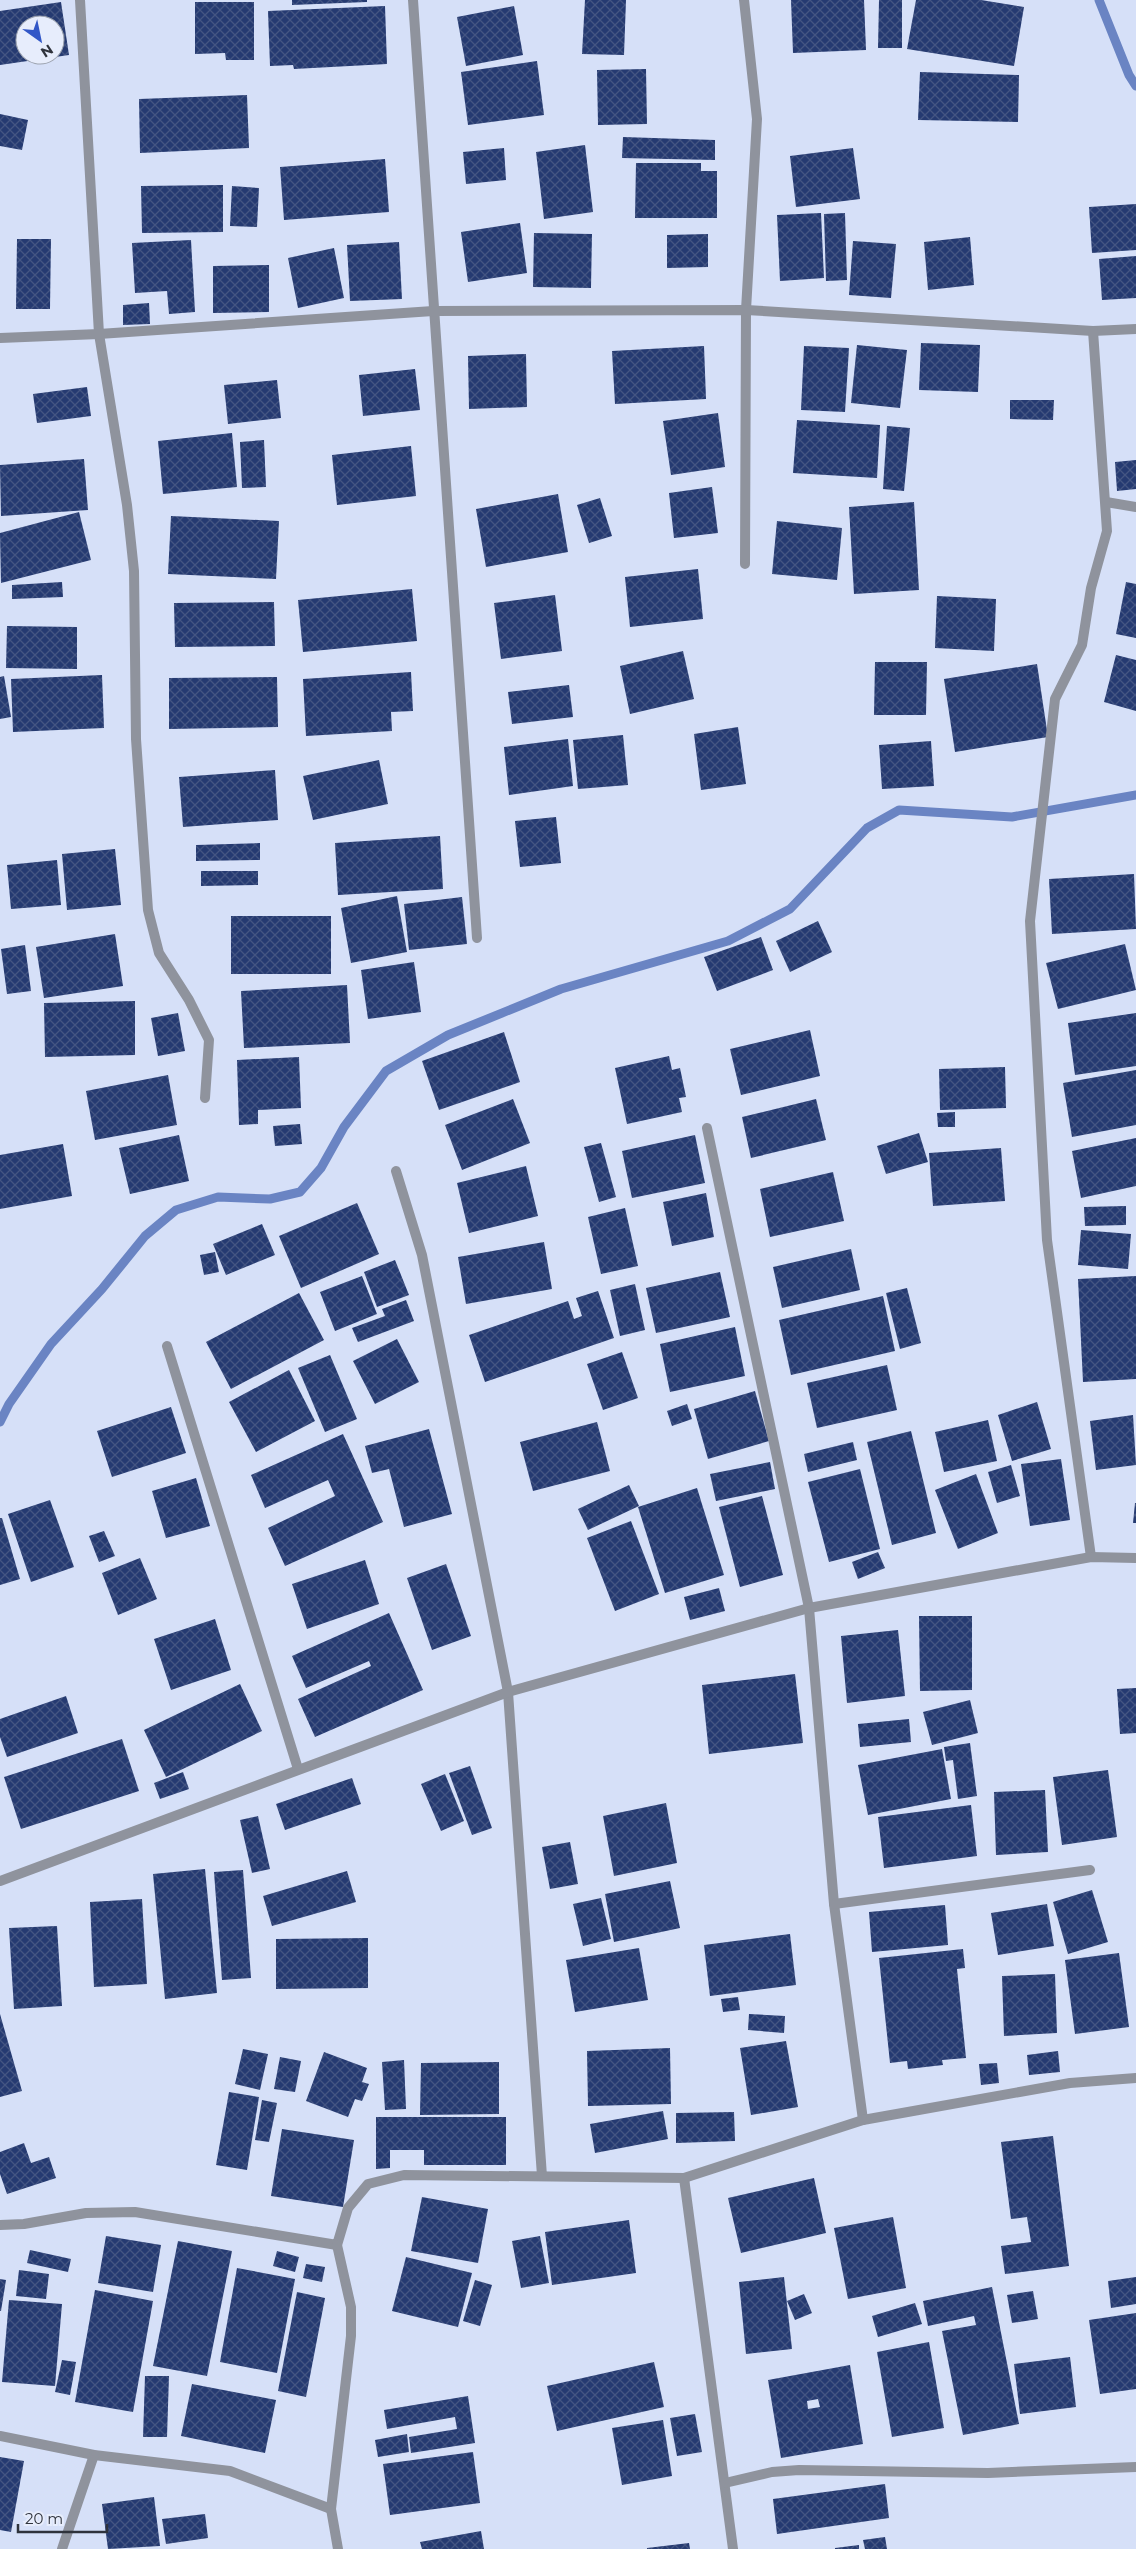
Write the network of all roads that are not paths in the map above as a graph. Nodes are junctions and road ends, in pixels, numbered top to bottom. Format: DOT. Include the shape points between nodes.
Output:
graph roads {
  1 [pos="80,0"];
  2 [pos="414,0"];
  3 [pos="744,0"];
  4 [pos="433,310"];
  5 [pos="746,310"];
  6 [pos="1136,329"];
  7 [pos="1093,330"];
  8 [pos="99,334"];
  9 [pos="0,338"];
  10 [pos="1106,502"];
  11 [pos="1136,507"];
  12 [pos="745,564"];
  13 [pos="478,938"];
  14 [pos="205,1098"];
  15 [pos="707,1128"];
  16 [pos="396,1171"];
  17 [pos="167,1346"];
  18 [pos="1091,1557"];
  19 [pos="1136,1558"];
  20 [pos="809,1608"];
  21 [pos="508,1692"];
  22 [pos="298,1769"];
  23 [pos="1090,1870"];
  24 [pos="0,1881"];
  25 [pos="834,1904"];
  26 [pos="1136,2078"];
  27 [pos="864,2120"];
  28 [pos="542,2176"];
  29 [pos="684,2178"];
  30 [pos="0,2225"];
  31 [pos="337,2246"];
  32 [pos="0,2436"];
  33 [pos="94,2455"];
  34 [pos="1136,2467"];
  35 [pos="725,2483"];
  36 [pos="331,2509"];
  37 [pos="62,2549"];
  38 [pos="338,2549"];
  39 [pos="733,2549"];
  1 -- 8 [label="street"];
  2 -- 4 [label="street"];
  3 -- 5 [label="street" via="757,119"];
  4 -- 5 [label="street"];
  4 -- 8 [label="street"];
  4 -- 13 [label="street"];
  5 -- 7 [label="street"];
  5 -- 12 [label="street"];
  6 -- 7 [label="street"];
  7 -- 10 [label="street"];
  8 -- 9 [label="street"];
  8 -- 14 [label="street" via="127,505 134,571 136,739 148,910 159,953 189,1000 209,1040"];
  10 -- 11 [label="street"];
  10 -- 18 [label="street" via="1107,532 1091,588 1082,645 1055,699 1051,719 1030,921 1046,1240"];
  15 -- 20 [label="street"];
  16 -- 21 [label="street" via="422,1255"];
  17 -- 22 [label="street"];
  18 -- 19 [label="street"];
  18 -- 20 [label="street"];
  20 -- 21 [label="street"];
  20 -- 25 [label="street"];
  21 -- 22 [label="street"];
  21 -- 28 [label="street"];
  22 -- 24 [label="street"];
  23 -- 25 [label="street"];
  25 -- 27 [label="street"];
  26 -- 27 [label="street" via="1070,2083"];
  27 -- 29 [label="street"];
  28 -- 29 [label="street"];
  28 -- 31 [label="street" via="404,2175 368,2184 348,2208"];
  29 -- 35 [label="street"];
  30 -- 31 [label="street" via="86,2214 135,2212"];
  31 -- 36 [label="street" via="351,2307 351,2326"];
  32 -- 33 [label="street"];
  33 -- 36 [label="street" via="230,2471"];
  33 -- 37 [label="street"];
  34 -- 35 [label="street" via="988,2473 799,2470 772,2472"];
  35 -- 39 [label="street"];
  36 -- 38 [label="street"];
}
